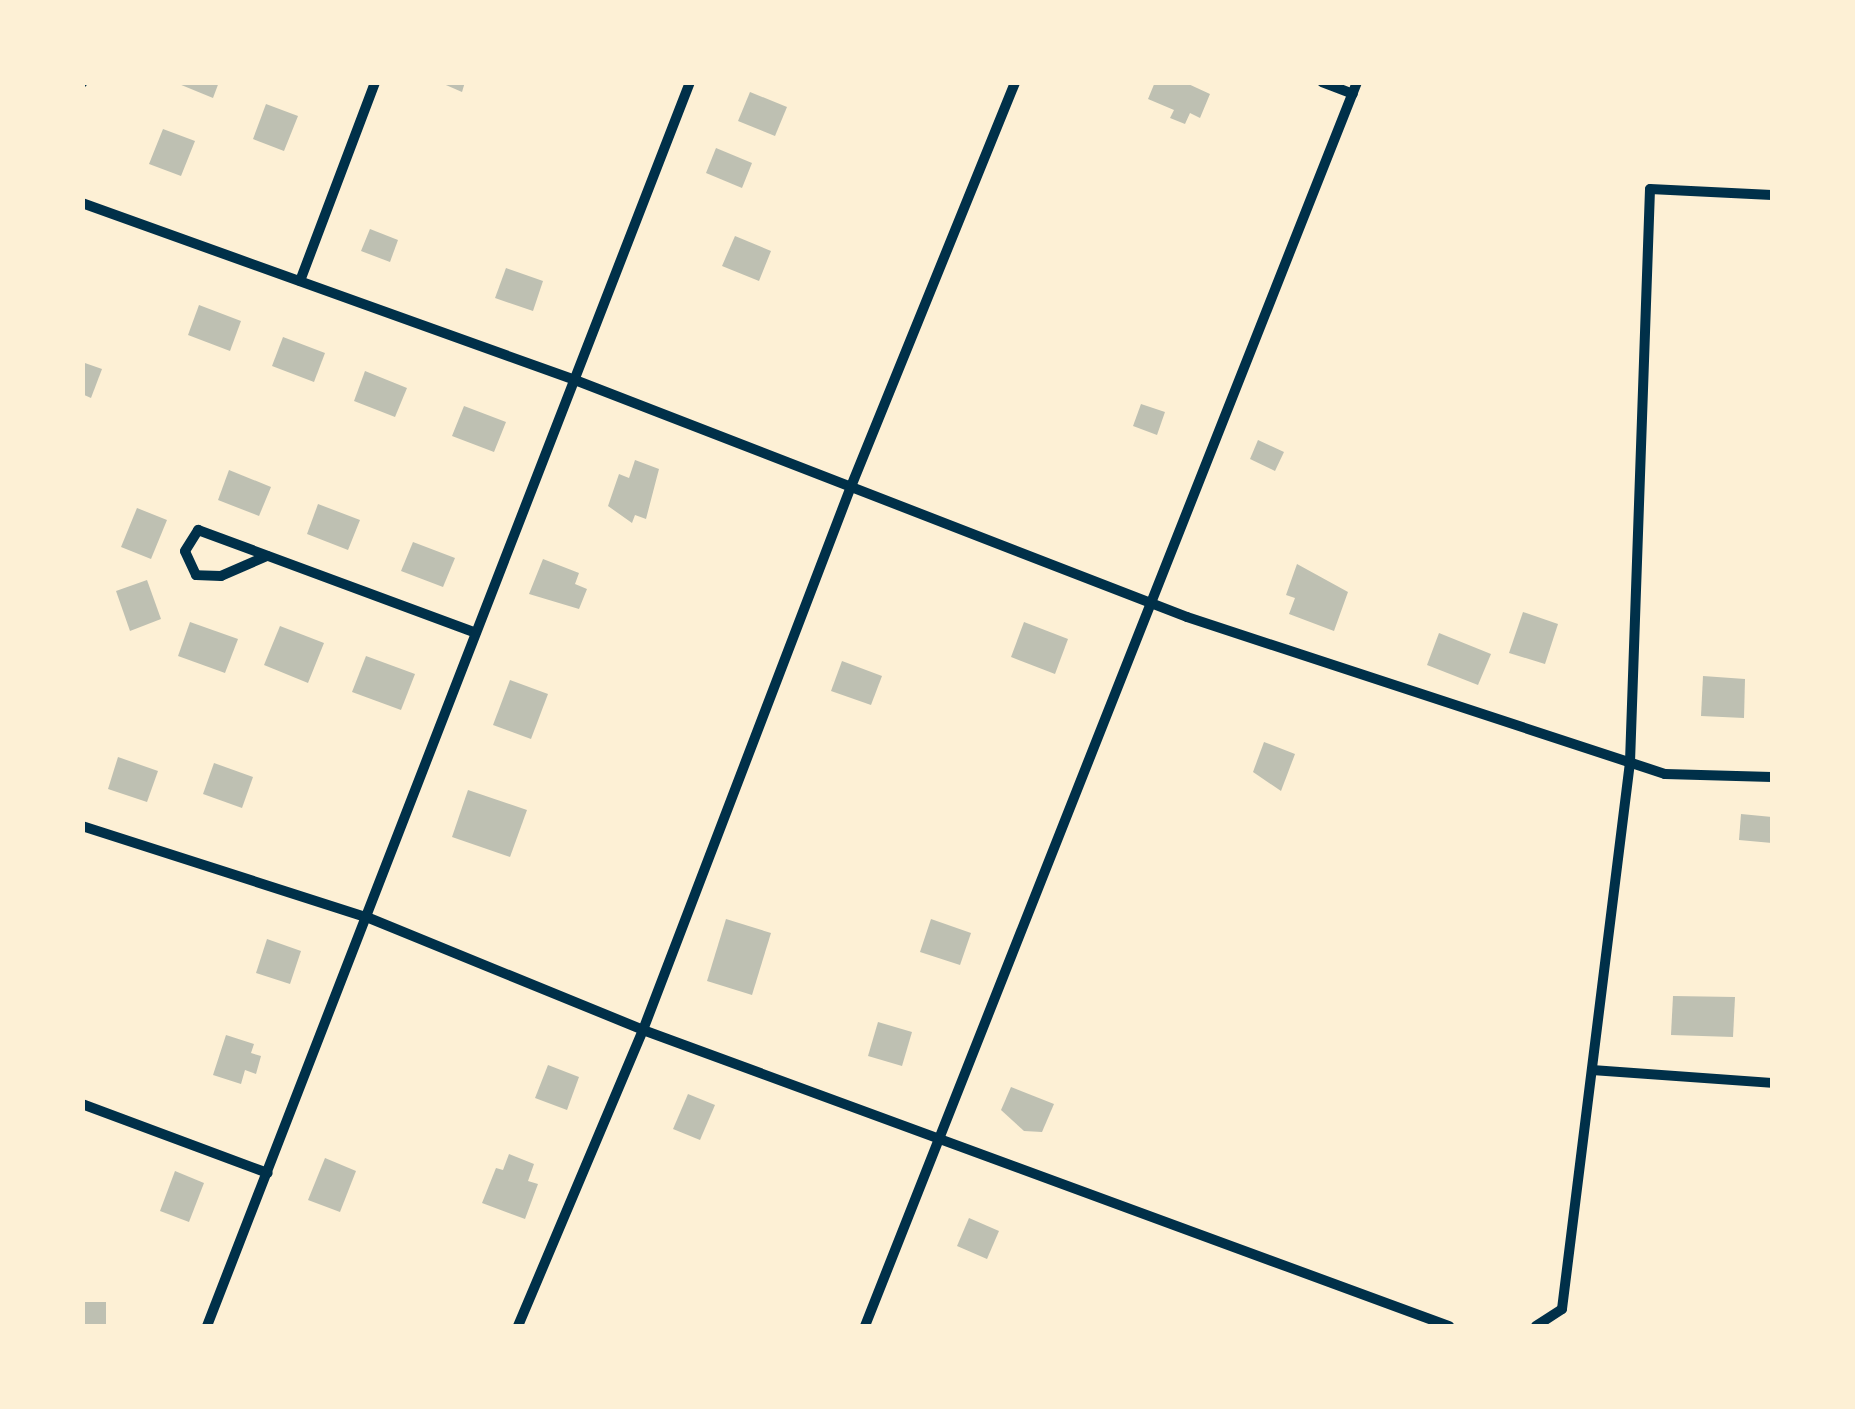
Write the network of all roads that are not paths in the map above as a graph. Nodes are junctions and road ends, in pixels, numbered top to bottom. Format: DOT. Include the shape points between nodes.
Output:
graph roads {
  1 [pos="376,82"];
  2 [pos="690,82"];
  3 [pos="1015,82"];
  4 [pos="1322,82"];
  5 [pos="1358,82"];
  6 [pos="1353,94"];
  7 [pos="1772,195"];
  8 [pos="82,202"];
  9 [pos="300,281"];
  10 [pos="576,380"];
  11 [pos="850,489"];
  12 [pos="267,556"];
  13 [pos="1152,604"];
  14 [pos="476,633"];
  15 [pos="1630,762"];
  16 [pos="1772,777"];
  17 [pos="82,826"];
  18 [pos="369,918"];
  19 [pos="643,1030"];
  20 [pos="1592,1070"];
  21 [pos="1772,1083"];
  22 [pos="82,1104"];
  23 [pos="936,1138"];
  24 [pos="268,1173"];
  25 [pos="207,1326"];
  26 [pos="518,1326"];
  27 [pos="865,1326"];
  28 [pos="1448,1326"];
  29 [pos="1536,1326"];
  1 -- 9 [label="street"];
  2 -- 10 [label="street"];
  3 -- 11 [label="street"];
  4 -- 6 [label="street"];
  5 -- 6 [label="street"];
  6 -- 13 [label="street"];
  7 -- 15 [label="street" via="1650,189"];
  8 -- 9 [label="street"];
  9 -- 10 [label="street"];
  10 -- 11 [label="street"];
  10 -- 14 [label="street"];
  11 -- 13 [label="street"];
  11 -- 19 [label="street"];
  12 -- 12 [label="street" via="198,530 185,551 196,575 220,576"];
  12 -- 14 [label="street"];
  13 -- 15 [label="street"];
  13 -- 23 [label="street"];
  14 -- 18 [label="street"];
  15 -- 16 [label="street" via="1665,774"];
  15 -- 20 [label="street"];
  17 -- 18 [label="street"];
  18 -- 19 [label="street"];
  18 -- 24 [label="street"];
  19 -- 23 [label="street"];
  19 -- 26 [label="street"];
  20 -- 21 [label="street"];
  20 -- 29 [label="street" via="1562,1308"];
  22 -- 24 [label="street"];
  23 -- 27 [label="street"];
  23 -- 28 [label="street"];
  24 -- 25 [label="street"];
}
